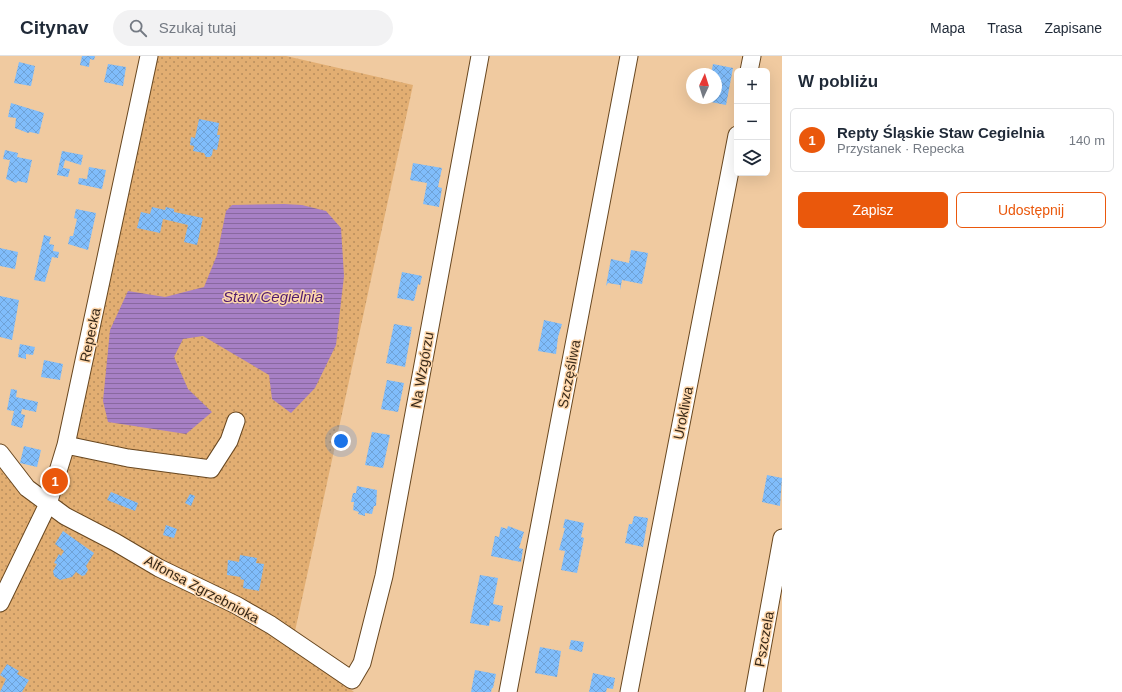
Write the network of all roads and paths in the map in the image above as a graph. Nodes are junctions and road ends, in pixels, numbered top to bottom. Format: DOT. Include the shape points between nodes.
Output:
graph roads {
  1 [pos="149,56"];
  2 [pos="480,56"];
  3 [pos="629,56"];
  4 [pos="752,56"];
  5 [pos="750,68"];
  6 [pos="736,140"];
  7 [pos="236,421"];
  8 [pos="66,445"];
  9 [pos="0,453"];
  10 [pos="48,504"];
  11 [pos="782,538"];
  12 [pos="0,603"];
  13 [pos="352,680"];
  14 [pos="508,692"];
  15 [pos="628,692"];
  16 [pos="754,692"];
  1 -- 8 [label="street, Repecka"];
  2 -- 13 [label="street, Na Wzgórzu" via="384,576 362,663"];
  3 -- 14 [label="street, Szczęśliwa"];
  4 -- 5 [label="street"];
  6 -- 15 [label="street, Urokliwa"];
  7 -- 8 [label="street" via="229,441 210,468 141,460"];
  8 -- 10 [label="street, Repecka"];
  9 -- 10 [label="street, Alfonsa Zgrzebnioka" via="28,488"];
  10 -- 12 [label="street, Repecka"];
  10 -- 13 [label="street, Alfonsa Zgrzebnioka" via="159,568 272,625"];
  11 -- 16 [label="street, Pszczela"];
}
